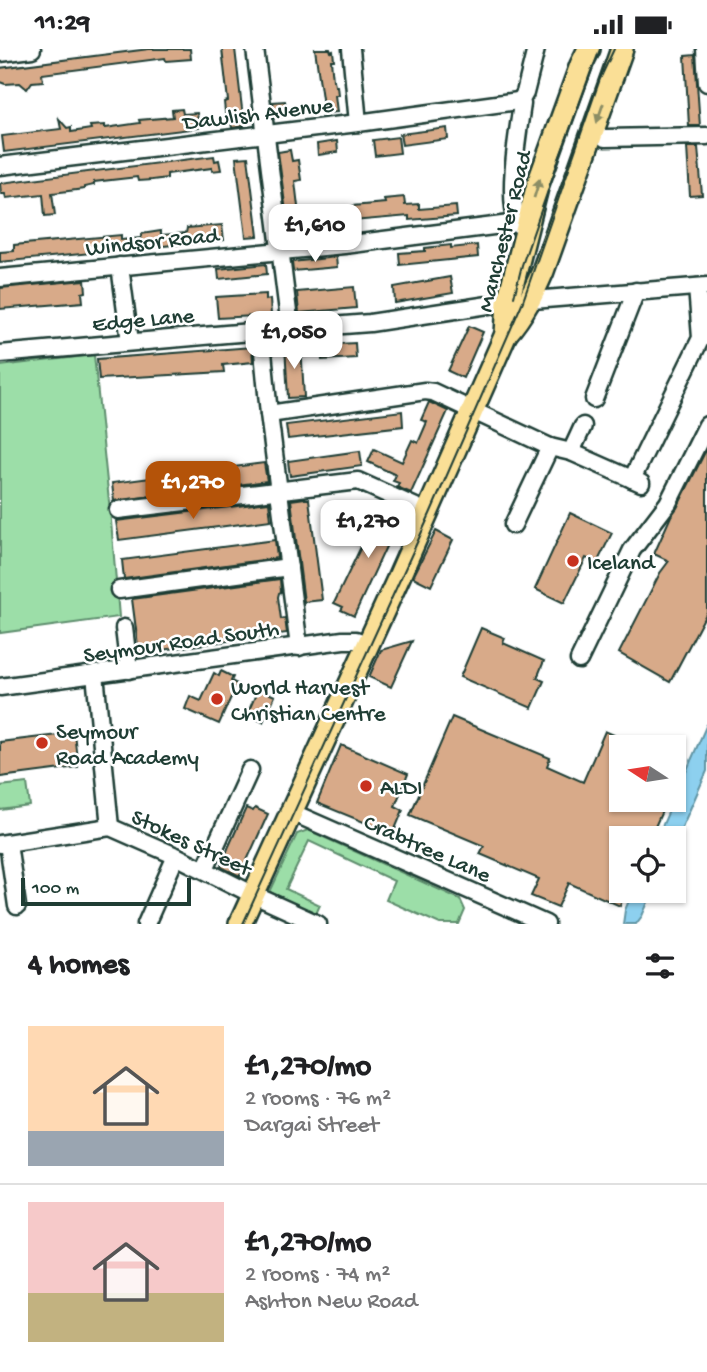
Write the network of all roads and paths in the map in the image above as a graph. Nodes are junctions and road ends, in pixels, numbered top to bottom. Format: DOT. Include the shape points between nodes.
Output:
graph roads {
  1 [pos="32,49"];
  2 [pos="255,49"];
  3 [pos="351,49"];
  4 [pos="536,49"];
  5 [pos="589,49"];
  6 [pos="622,49"];
  7 [pos="705,49"];
  8 [pos="0,53"];
  9 [pos="707,83"];
  10 [pos="521,100"];
  11 [pos="358,123"];
  12 [pos="266,134"];
  13 [pos="707,136"];
  14 [pos="606,138"];
  15 [pos="0,166"];
  16 [pos="522,226"];
  17 [pos="280,251"];
  18 [pos="120,266"];
  19 [pos="0,278"];
  20 [pos="702,286"];
  21 [pos="636,292"];
  22 [pos="530,300"];
  23 [pos="508,302"];
  24 [pos="290,328"];
  25 [pos="261,331"];
  26 [pos="506,334"];
  27 [pos="130,342"];
  28 [pos="0,355"];
  29 [pos="594,399"];
  30 [pos="473,410"];
  31 [pos="269,414"];
  32 [pos="707,425"];
  33 [pos="583,426"];
  34 [pos="550,447"];
  35 [pos="571,452"];
  36 [pos="279,490"];
  37 [pos="118,510"];
  38 [pos="427,512"];
  39 [pos="513,526"];
  40 [pos="289,567"];
  41 [pos="118,590"];
  42 [pos="124,628"];
  43 [pos="367,644"];
  44 [pos="299,647"];
  45 [pos="579,660"];
  46 [pos="129,670"];
  47 [pos="95,674"];
  48 [pos="0,687"];
  49 [pos="250,770"];
  50 [pos="291,812"];
  51 [pos="110,827"];
  52 [pos="4,843"];
  53 [pos="176,856"];
  54 [pos="205,869"];
  55 [pos="254,895"];
  56 [pos="18,906"];
  57 [pos="146,924"];
  58 [pos="240,924"];
  59 [pos="318,924"];
  60 [pos="546,924"];
  1 -- 8 [label="street"];
  2 -- 12 [label="street"];
  3 -- 11 [label="street"];
  4 -- 10 [label="street"];
  16 -- 5 [label="main road, Manchester Road, one-way"];
  6 -- 22 [label="main road, Manchester Road, one-way"];
  7 -- 9 [label="street"];
  10 -- 11 [label="street, Dawlish Avenue"];
  10 -- 16 [label="street" via="514,199"];
  11 -- 12 [label="street, Dawlish Avenue"];
  12 -- 15 [label="street, Dawlish Avenue"];
  12 -- 17 [label="street"];
  13 -- 14 [label="street"];
  16 -- 17 [label="street, Windsor Road"];
  16 -- 23 [label="main road, Manchester Road"];
  17 -- 18 [label="street, Windsor Road"];
  17 -- 24 [label="street"];
  18 -- 19 [label="street, Windsor Road"];
  18 -- 27 [label="street"];
  20 -- 21 [label="street, Edge Lane"];
  20 -- 35 [label="street" via="701,338 637,481"];
  21 -- 22 [label="street, Edge Lane"];
  21 -- 29 [label="street"];
  22 -- 23 [label="street, Edge Lane"];
  22 -- 26 [label="main road, Manchester Road"];
  23 -- 24 [label="street, Edge Lane" via="383,322"];
  23 -- 26 [label="main road, Manchester Road"];
  24 -- 25 [label="street, Edge Lane"];
  25 -- 27 [label="street, Edge Lane"];
  25 -- 31 [label="street"];
  26 -- 30 [label="main road"];
  27 -- 28 [label="street, Edge Lane"];
  30 -- 31 [label="street" via="425,391"];
  30 -- 34 [label="street"];
  30 -- 38 [label="main road"];
  31 -- 36 [label="street"];
  32 -- 45 [label="street" via="668,503 632,550"];
  33 -- 35 [label="street"];
  34 -- 35 [label="street"];
  34 -- 39 [label="street"];
  36 -- 37 [label="street"];
  36 -- 38 [label="street" via="358,481"];
  36 -- 40 [label="street"];
  38 -- 43 [label="main road"];
  40 -- 41 [label="street"];
  40 -- 44 [label="street"];
  42 -- 46 [label="street"];
  43 -- 44 [label="street, Seymour Road South" via="344,640"];
  43 -- 50 [label="main road"];
  44 -- 46 [label="street, Seymour Road South"];
  46 -- 47 [label="street, Seymour Road South"];
  47 -- 48 [label="street, Seymour Road South"];
  47 -- 51 [label="street"];
  49 -- 54 [label="street"];
  50 -- 55 [label="main road"];
  50 -- 60 [label="street, Crabtree Lane"];
  51 -- 52 [label="street, Stokes Street"];
  51 -- 53 [label="street, Stokes Street"];
  52 -- 56 [label="street"];
  53 -- 54 [label="street, Stokes Street"];
  53 -- 57 [label="street"];
  54 -- 55 [label="street, Stokes Street"];
  55 -- 58 [label="main road"];
  55 -- 59 [label="street, Stokes Street"];
}
